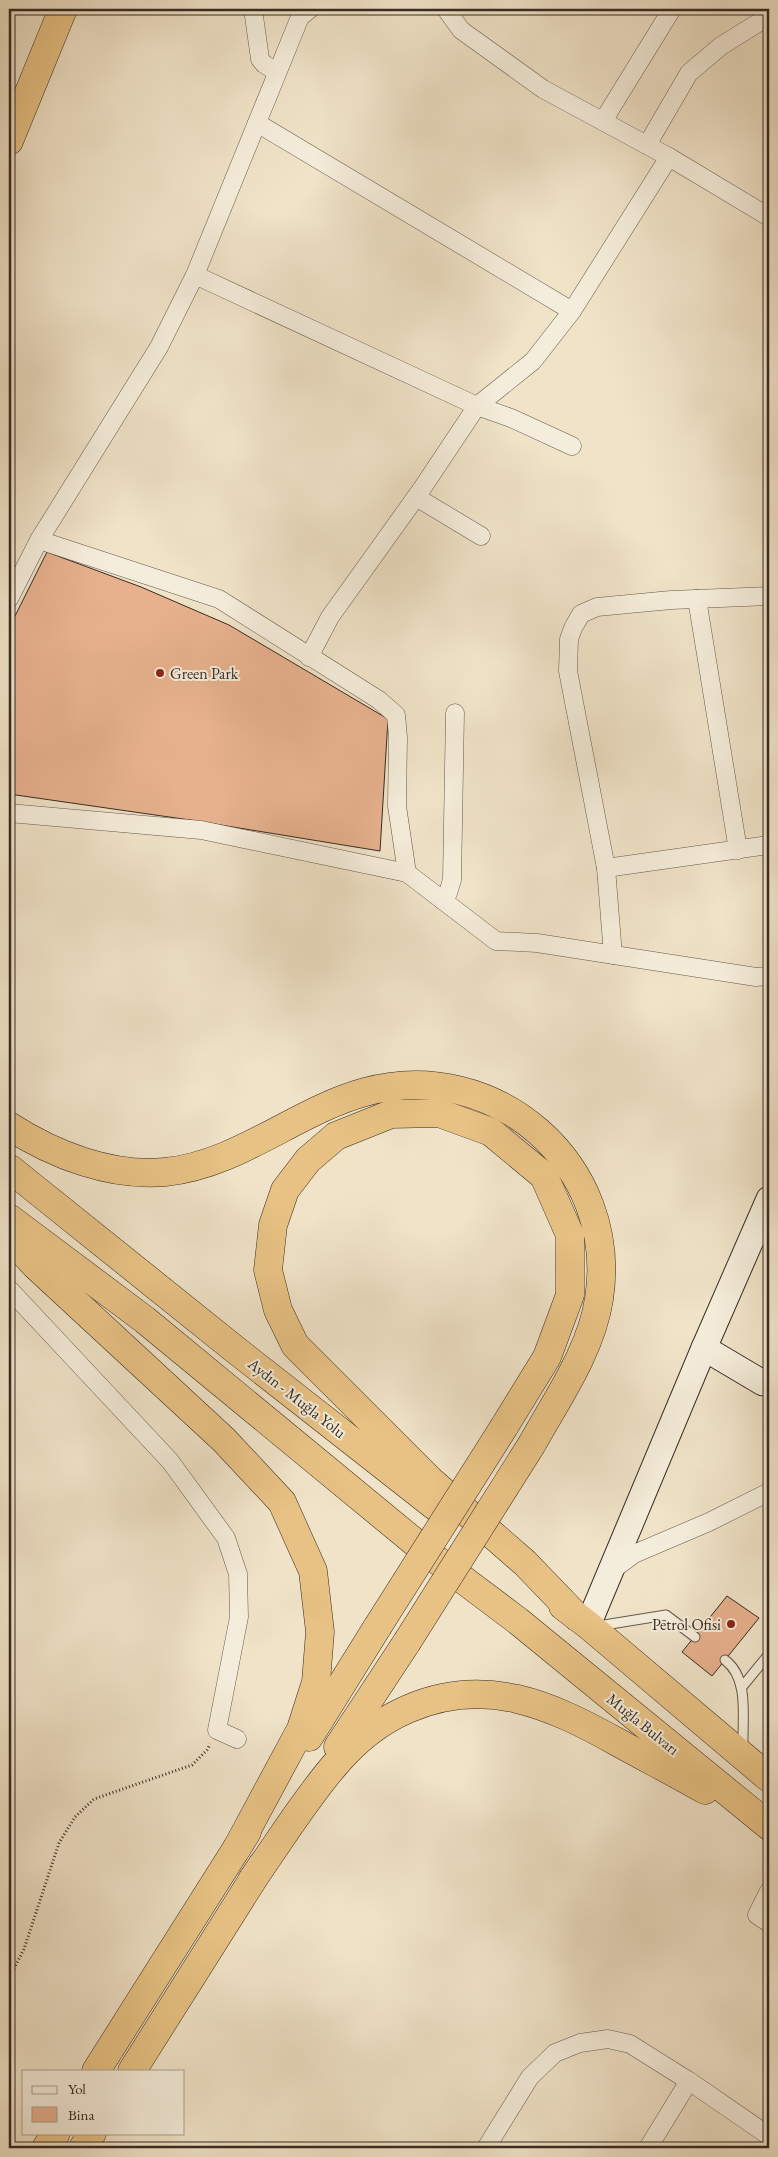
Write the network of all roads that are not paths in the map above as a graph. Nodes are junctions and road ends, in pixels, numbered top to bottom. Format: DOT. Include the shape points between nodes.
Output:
graph roads {
  1 [pos="63,9"];
  2 [pos="253,9"];
  3 [pos="310,9"];
  4 [pos="446,9"];
  5 [pos="672,9"];
  6 [pos="769,16"];
  7 [pos="277,72"];
  8 [pos="603,121"];
  9 [pos="257,123"];
  10 [pos="9,141"];
  11 [pos="647,145"];
  12 [pos="669,157"];
  13 [pos="769,217"];
  14 [pos="195,275"];
  15 [pos="572,312"];
  16 [pos="477,406"];
  17 [pos="572,446"];
  18 [pos="416,497"];
  19 [pos="481,536"];
  20 [pos="39,540"];
  21 [pos="769,596"];
  22 [pos="9,599"];
  23 [pos="696,599"];
  24 [pos="310,657"];
  25 [pos="455,713"];
  26 [pos="9,813"];
  27 [pos="769,845"];
  28 [pos="738,850"];
  29 [pos="606,868"];
  30 [pos="407,873"];
  31 [pos="442,900"];
  32 [pos="613,955"];
  33 [pos="769,976"];
  34 [pos="9,1126"];
  35 [pos="9,1168"];
  36 [pos="769,1199"];
  37 [pos="9,1218"];
  38 [pos="9,1237"];
  39 [pos="10,1294"];
  40 [pos="704,1348"];
  41 [pos="767,1386"];
  42 [pos="769,1492"];
  43 [pos="610,1572"];
  44 [pos="585,1623"];
  45 [pos="695,1637"];
  46 [pos="769,1654"];
  47 [pos="725,1660"];
  48 [pos="742,1687"];
  49 [pos="237,1739"];
  50 [pos="743,1756"];
  51 [pos="768,1774"];
  52 [pos="768,1825"];
  53 [pos="237,1848"];
  54 [pos="252,1880"];
  55 [pos="769,1891"];
  56 [pos="769,1923"];
  57 [pos="97,2070"];
  58 [pos="133,2070"];
  59 [pos="689,2081"];
  60 [pos="55,2134"];
  61 [pos="91,2134"];
  62 [pos="769,2136"];
  63 [pos="46,2148"];
  64 [pos="83,2148"];
  65 [pos="486,2148"];
  66 [pos="648,2148"];
  1 -- 10 [label="highway"];
  2 -- 7 [label="street" via="260,59"];
  3 -- 7 [label="street" via="300,17"];
  4 -- 8 [label="street" via="461,30 542,89"];
  5 -- 8 [label="street"];
  6 -- 11 [label="street" via="721,46 689,73"];
  7 -- 9 [label="street"];
  8 -- 11 [label="street"];
  9 -- 14 [label="street"];
  9 -- 15 [label="street"];
  11 -- 12 [label="street"];
  12 -- 13 [label="street"];
  12 -- 15 [label="street"];
  14 -- 16 [label="street"];
  14 -- 20 [label="street" via="159,347"];
  15 -- 16 [label="street" via="533,362"];
  16 -- 17 [label="street"];
  16 -- 18 [label="street"];
  18 -- 19 [label="street"];
  18 -- 24 [label="street" via="330,617"];
  20 -- 22 [label="street"];
  20 -- 24 [label="street" via="219,599"];
  21 -- 23 [label="street"];
  23 -- 28 [label="street"];
  23 -- 29 [label="street" via="596,607 581,614 571,634 568,671"];
  24 -- 30 [label="street" via="379,700 396,715 397,806"];
  25 -- 31 [label="street" via="452,880"];
  26 -- 30 [label="street" via="201,830"];
  27 -- 28 [label="street"];
  28 -- 29 [label="street"];
  29 -- 32 [label="street"];
  30 -- 31 [label="street"];
  31 -- 32 [label="street" via="496,941 537,943"];
  32 -- 33 [label="street"];
  34 -- 54 [label="highway, bridge" via="30,1140 67,1156 128,1171 165,1172 204,1164 247,1147 328,1105 365,1092 427,1084 460,1089 496,1102 538,1129 572,1168 594,1214 601,1257 599,1299 588,1341 532,1444"];
  35 -- 44 [label="highway, Aydın - Muğla Yolu"];
  36 -- 40 [label="main road"];
  37 -- 52 [label="highway, Muğla Bulvarı" via="145,1320 421,1548 518,1622"];
  38 -- 53 [label="highway" via="224,1440 282,1502 313,1571 320,1632 316,1682 301,1729"];
  39 -- 49 [label="street" via="170,1460 226,1538 238,1574 239,1617 217,1730"];
  40 -- 41 [label="main road"];
  40 -- 43 [label="main road"];
  42 -- 43 [label="street" via="710,1522 634,1554"];
  43 -- 44 [label="main road"];
  44 -- 45 [label="lane" via="666,1615"];
  44 -- 50 [label="highway"];
  44 -- 53 [label="highway, bridge" via="525,1563 431,1481 295,1345 278,1310 268,1270 272,1225 285,1190 308,1160 336,1136 391,1114 439,1113 492,1132 544,1176 570,1235 570,1295 547,1357 504,1427 378,1626"];
  46 -- 48 [label="lane"];
  47 -- 48 [label="lane" via="734,1667"];
  48 -- 50 [label="lane"];
  50 -- 51 [label="highway"];
  52 -- 54 [label="highway" via="572,1717 502,1695 462,1694 428,1700 390,1717 360,1740 334,1765"];
  53 -- 57 [label="highway"];
  54 -- 58 [label="highway"];
  55 -- 56 [label="street" via="757,1915"];
  59 -- 62 [label="street"];
  59 -- 65 [label="street" via="630,2044 608,2040 580,2043 556,2053 530,2077"];
  59 -- 66 [label="street"];
  60 -- 63 [label="highway"];
  61 -- 64 [label="highway"];
}
